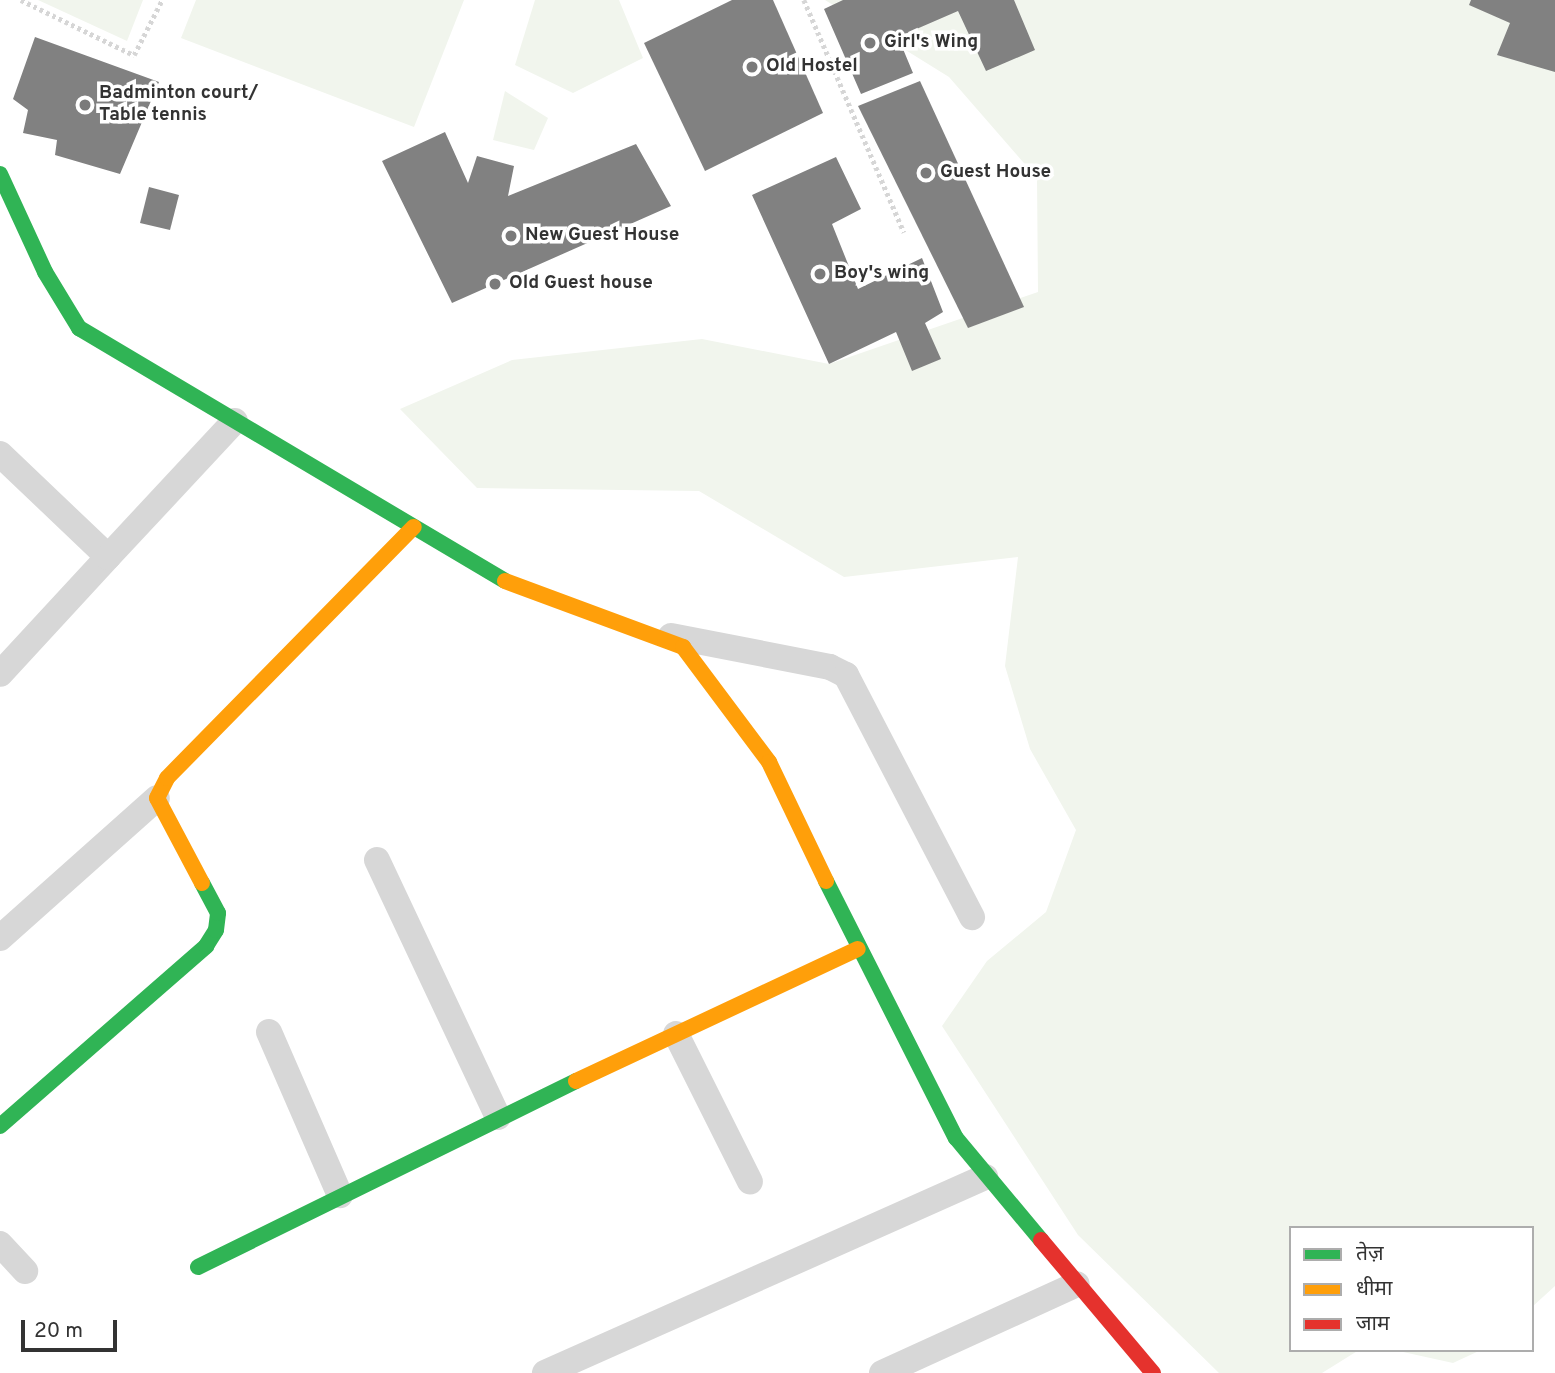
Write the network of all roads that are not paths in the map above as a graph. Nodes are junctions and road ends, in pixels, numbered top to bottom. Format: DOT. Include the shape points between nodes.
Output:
graph roads {
  1 [pos="0,174"];
  2 [pos="235,421"];
  3 [pos="0,454"];
  4 [pos="414,527"];
  5 [pos="108,557"];
  6 [pos="655,633"];
  7 [pos="0,674"];
  8 [pos="157,798"];
  9 [pos="377,860"];
  10 [pos="972,918"];
  11 [pos="0,938"];
  12 [pos="858,949"];
  13 [pos="269,1032"];
  14 [pos="676,1034"];
  15 [pos="498,1117"];
  16 [pos="0,1126"];
  17 [pos="985,1177"];
  18 [pos="750,1182"];
  19 [pos="340,1195"];
  20 [pos="0,1244"];
  21 [pos="198,1267"];
  22 [pos="25,1272"];
  23 [pos="1077,1284"];
  24 [pos="926,1364"];
  25 [pos="545,1373"];
  26 [pos="882,1373"];
  27 [pos="1153,1373"];
  1 -- 2 [label="street" via="45,272 79,328"];
  2 -- 4 [label="street"];
  2 -- 5 [label="street"];
  3 -- 5 [label="street"];
  4 -- 6 [label="street" via="513,586"];
  4 -- 8 [label="street" via="167,778"];
  5 -- 7 [label="street"];
  6 -- 10 [label="street" via="830,667 846,675"];
  6 -- 12 [label="street" via="683,647 705,671 769,761"];
  8 -- 11 [label="street"];
  8 -- 16 [label="street" via="218,913 216,930 206,946"];
  9 -- 15 [label="street"];
  12 -- 14 [label="street"];
  12 -- 17 [label="street" via="956,1138"];
  13 -- 19 [label="street"];
  14 -- 15 [label="street"];
  14 -- 18 [label="street"];
  15 -- 19 [label="street"];
  17 -- 23 [label="street"];
  17 -- 25 [label="street"];
  19 -- 21 [label="street"];
  20 -- 22 [label="street"];
  23 -- 24 [label="street"];
  23 -- 27 [label="street"];
  24 -- 26 [label="street"];
}
